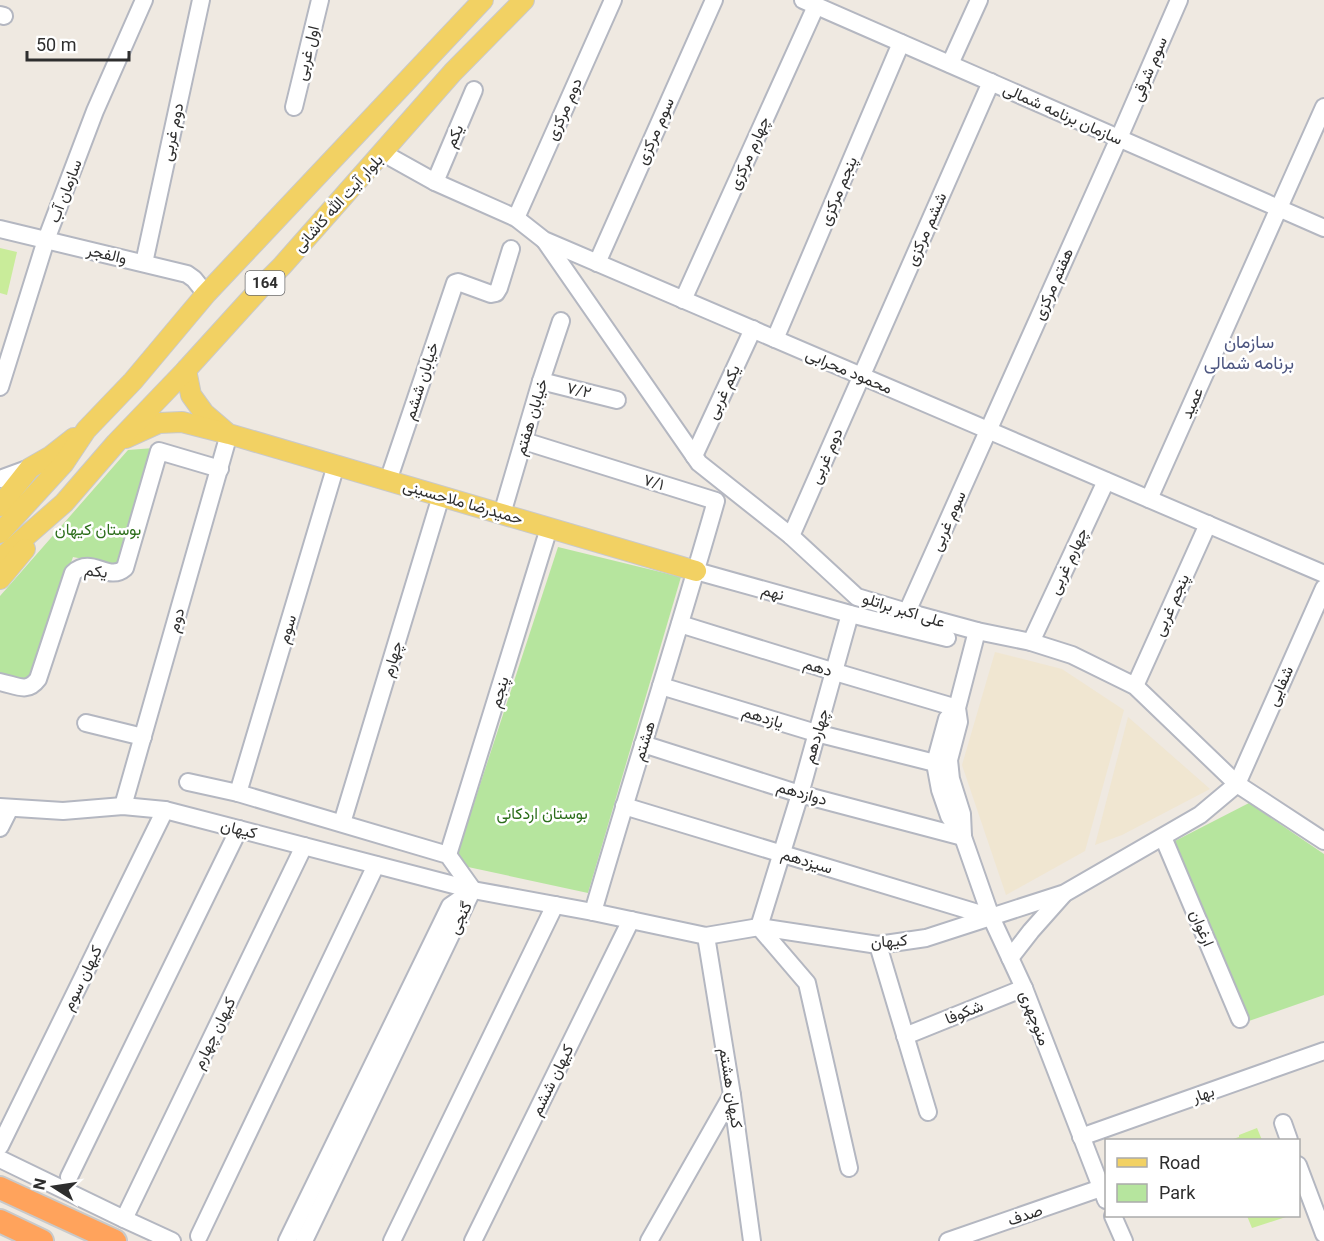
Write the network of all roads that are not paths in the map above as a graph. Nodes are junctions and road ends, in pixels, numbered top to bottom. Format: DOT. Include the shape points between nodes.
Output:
graph roads {
  1 [pos="144,0"];
  2 [pos="201,0"];
  3 [pos="320,0"];
  4 [pos="475,0"];
  5 [pos="483,0"];
  6 [pos="524,0"];
  7 [pos="613,0"];
  8 [pos="714,0"];
  9 [pos="979,0"];
  10 [pos="1179,0"];
  11 [pos="809,3"];
  12 [pos="901,43"];
  13 [pos="441,44"];
  14 [pos="950,64"];
  15 [pos="991,82"];
  16 [pos="474,90"];
  17 [pos="294,107"];
  18 [pos="1324,107"];
  19 [pos="1119,138"];
  20 [pos="383,153"];
  21 [pos="435,182"];
  22 [pos="1279,208"];
  23 [pos="516,218"];
  24 [pos="1324,228"];
  25 [pos="0,229"];
  26 [pos="46,240"];
  27 [pos="544,240"];
  28 [pos="511,249"];
  29 [pos="144,263"];
  30 [pos="597,263"];
  31 [pos="206,294"];
  32 [pos="682,300"];
  33 [pos="561,321"];
  34 [pos="753,329"];
  35 [pos="775,339"];
  36 [pos="186,370"];
  37 [pos="862,376"];
  38 [pos="541,381"];
  39 [pos="0,387"];
  40 [pos="617,400"];
  41 [pos="86,430"];
  42 [pos="988,430"];
  43 [pos="230,434"];
  44 [pos="524,441"];
  45 [pos="116,443"];
  46 [pos="694,456"];
  47 [pos="336,465"];
  48 [pos="30,468"];
  49 [pos="220,469"];
  50 [pos="0,479"];
  51 [pos="388,480"];
  52 [pos="1106,481"];
  53 [pos="441,496"];
  54 [pos="1149,499"];
  55 [pos="64,503"];
  56 [pos="0,506"];
  57 [pos="502,514"];
  58 [pos="1208,524"];
  59 [pos="549,528"];
  60 [pos="0,533"];
  61 [pos="790,536"];
  62 [pos="0,559"];
  63 [pos="696,571"];
  64 [pos="1324,574"];
  65 [pos="0,579"];
  66 [pos="1324,588"];
  67 [pos="907,612"];
  68 [pos="850,614"];
  69 [pos="680,624"];
  70 [pos="977,631"];
  71 [pos="946,638"];
  72 [pos="1031,642"];
  73 [pos="834,672"];
  74 [pos="0,682"];
  75 [pos="661,686"];
  76 [pos="1135,686"];
  77 [pos="957,708"];
  78 [pos="86,723"];
  79 [pos="816,733"];
  80 [pos="143,737"];
  81 [pos="643,744"];
  82 [pos="935,763"];
  83 [pos="188,782"];
  84 [pos="1237,784"];
  85 [pos="238,793"];
  86 [pos="800,794"];
  87 [pos="123,806"];
  88 [pos="624,806"];
  89 [pos="5,808"];
  90 [pos="165,810"];
  91 [pos="342,823"];
  92 [pos="0,828"];
  93 [pos="239,829"];
  94 [pos="963,837"];
  95 [pos="1163,837"];
  96 [pos="1324,842"];
  97 [pos="304,846"];
  98 [pos="782,853"];
  99 [pos="448,855"];
  100 [pos="376,865"];
  101 [pos="473,890"];
  102 [pos="1065,893"];
  103 [pos="555,905"];
  104 [pos="593,912"];
  105 [pos="991,917"];
  106 [pos="631,920"];
  107 [pos="759,927"];
  108 [pos="706,936"];
  109 [pos="878,945"];
  110 [pos="1010,958"];
  111 [pos="1024,988"];
  112 [pos="1240,1019"];
  113 [pos="905,1036"];
  114 [pos="1324,1051"];
  115 [pos="732,1095"];
  116 [pos="928,1112"];
  117 [pos="1283,1123"];
  118 [pos="1081,1137"];
  119 [pos="1289,1139"];
  120 [pos="0,1146"];
  121 [pos="0,1159"];
  122 [pos="849,1168"];
  123 [pos="1300,1168"];
  124 [pos="69,1176"];
  125 [pos="0,1188"];
  126 [pos="1104,1194"];
  127 [pos="1114,1217"];
  128 [pos="124,1219"];
  129 [pos="0,1221"];
  130 [pos="1324,1234"];
  131 [pos="199,1236"];
  132 [pos="1120,1240"];
  133 [pos="42,1241"];
  134 [pos="115,1241"];
  135 [pos="172,1241"];
  136 [pos="287,1241"];
  137 [pos="304,1241"];
  138 [pos="392,1241"];
  139 [pos="473,1241"];
  140 [pos="649,1241"];
  141 [pos="752,1241"];
  142 [pos="948,1241"];
  1 -- 26 [label="street, سازمان آب" via="95,111"];
  2 -- 29 [label="street, دوم غربی"];
  3 -- 17 [label="street, اول غربی"];
  4 -- 13 [label="main road"];
  5 -- 13 [label="main road, بلوار آیت الله کاشانی / 164"];
  6 -- 20 [label="main road, بلوار آیت الله کاشانی / 164" via="453,72"];
  7 -- 23 [label="street, دوم مرکزی"];
  8 -- 30 [label="street, سوم مرکزی"];
  9 -- 14 [label="street"];
  10 -- 19 [label="street, سوم شرقی"];
  11 -- 12 [label="street, سازمان برنامه شمالی"];
  11 -- 32 [label="street, چهارم مرکزی"];
  12 -- 14 [label="street, سازمان برنامه شمالی"];
  12 -- 35 [label="street, پنجم مرکزی"];
  13 -- 31 [label="main road, بلوار آیت الله کاشانی / 164"];
  14 -- 15 [label="street, سازمان برنامه شمالی"];
  15 -- 19 [label="street, سازمان برنامه شمالی"];
  15 -- 37 [label="street, ششم مرکزی"];
  16 -- 21 [label="street, یکم"];
  18 -- 22 [label="street, عمید"];
  19 -- 22 [label="street, سازمان برنامه شمالی"];
  19 -- 42 [label="street, هفتم مرکزی"];
  20 -- 21 [label="street, محمود محرابی"];
  20 -- 36 [label="main road, بلوار آیت الله کاشانی / 164"];
  21 -- 23 [label="street, محمود محرابی"];
  22 -- 24 [label="street, سازمان برنامه شمالی"];
  22 -- 54 [label="street, عمید"];
  23 -- 27 [label="street, محمود محرابی"];
  25 -- 26 [label="street, والفجر"];
  26 -- 29 [label="street, والفجر"];
  26 -- 39 [label="street, سازمان آب"];
  27 -- 30 [label="street, محمود محرابی"];
  27 -- 46 [label="street, علی اکبر براتلو"];
  28 -- 51 [label="street, خیابان ششم" via="496,293 454,283"];
  29 -- 31 [label="street, والفجر" via="187,274"];
  30 -- 32 [label="street, محمود محرابی"];
  31 -- 41 [label="main road, بلوار آیت الله کاشانی / 164"];
  32 -- 34 [label="street, محمود محرابی"];
  33 -- 38 [label="street, خیابان هفتم"];
  34 -- 35 [label="street, محمود محرابی"];
  34 -- 46 [label="street, یکم غربی"];
  35 -- 37 [label="street, محمود محرابی"];
  36 -- 43 [label="main road" via="191,395 204,413"];
  36 -- 45 [label="main road, بلوار آیت الله کاشانی / 164"];
  37 -- 42 [label="street, محمود محرابی"];
  37 -- 61 [label="street, دوم غربی"];
  38 -- 40 [label="street, ۷/۲"];
  38 -- 44 [label="street, خیابان هفتم"];
  41 -- 48 [label="main road"];
  41 -- 60 [label="main road, بلوار آیت الله کاشانی / 164" via="64,463"];
  42 -- 52 [label="street, محمود محرابی"];
  42 -- 67 [label="street, سوم غربی"];
  43 -- 45 [label="main road, حمیدرضا ملاحسینی" via="182,422 159,423"];
  43 -- 47 [label="main road, حمیدرضا ملاحسینی"];
  43 -- 49 [label="street, دوم"];
  44 -- 57 [label="street, خیابان هفتم"];
  44 -- 63 [label="street, ۷/۱" via="716,501"];
  45 -- 55 [label="main road, بلوار آیت الله کاشانی / 164"];
  46 -- 61 [label="street, علی اکبر براتلو"];
  47 -- 51 [label="main road, حمیدرضا ملاحسینی"];
  47 -- 85 [label="street, سوم"];
  48 -- 50 [label="street"];
  48 -- 56 [label="main road"];
  49 -- 74 [label="street, یکم" via="159,451 125,568 113,573 88,566 73,573 38,679 25,688"];
  49 -- 80 [label="street, دوم"];
  51 -- 53 [label="main road, حمیدرضا ملاحسینی"];
  52 -- 54 [label="street, محمود محرابی"];
  52 -- 72 [label="street, چهارم غربی"];
  53 -- 57 [label="main road, حمیدرضا ملاحسینی"];
  53 -- 91 [label="street, چهارم"];
  54 -- 58 [label="street, محمود محرابی"];
  55 -- 62 [label="main road, بلوار آیت الله کاشانی / 164"];
  55 -- 65 [label="main road"];
  57 -- 59 [label="main road, حمیدرضا ملاحسینی"];
  58 -- 64 [label="street, محمود محرابی"];
  58 -- 76 [label="street, پنجم غربی"];
  59 -- 63 [label="main road, حمیدرضا ملاحسینی"];
  59 -- 99 [label="street, پنجم"];
  61 -- 67 [label="street, علی اکبر براتلو" via="857,597"];
  63 -- 68 [label="street, نهم"];
  63 -- 69 [label="street, هشتم"];
  66 -- 84 [label="street, شفایی"];
  67 -- 70 [label="street, علی اکبر براتلو"];
  68 -- 71 [label="street, نهم"];
  68 -- 73 [label="street, چهاردهم"];
  69 -- 73 [label="street, دهم"];
  69 -- 75 [label="street, هشتم"];
  70 -- 72 [label="street, علی اکبر براتلو"];
  70 -- 77 [label="street, منوچهری"];
  72 -- 76 [label="street, علی اکبر براتلو" via="1072,655"];
  73 -- 77 [label="street, دهم"];
  73 -- 79 [label="street, چهاردهم"];
  75 -- 79 [label="street, یازدهم"];
  75 -- 81 [label="street, هشتم"];
  76 -- 84 [label="street, علی اکبر براتلو"];
  77 -- 82 [label="street, منوچهری" via="947,718"];
  77 -- 94 [label="street, منوچهری" via="959,722 949,759 962,814"];
  78 -- 80 [label="street"];
  79 -- 82 [label="street, یازدهم"];
  79 -- 86 [label="street, چهاردهم"];
  80 -- 87 [label="street, دوم"];
  81 -- 86 [label="street, دوازدهم"];
  81 -- 88 [label="street, هشتم"];
  82 -- 94 [label="street, منوچهری" via="949,816"];
  83 -- 85 [label="street, کیهان"];
  84 -- 95 [label="street, کیهان" via="1200,815"];
  84 -- 96 [label="street, علی اکبر براتلو"];
  85 -- 91 [label="street, کیهان"];
  86 -- 94 [label="street, دوازدهم"];
  86 -- 98 [label="street, چهاردهم"];
  87 -- 89 [label="street, کیهان" via="63,811"];
  87 -- 90 [label="street, کیهان"];
  88 -- 98 [label="street, سیزدهم"];
  88 -- 104 [label="street, هشتم"];
  89 -- 92 [label="street"];
  90 -- 93 [label="street, کیهان"];
  90 -- 120 [label="street, کیهان سوم"];
  91 -- 99 [label="street, کیهان"];
  93 -- 97 [label="street, کیهان"];
  93 -- 124 [label="street"];
  94 -- 105 [label="street, منوچهری"];
  95 -- 102 [label="street, کیهان"];
  95 -- 112 [label="street, ارغوان"];
  97 -- 100 [label="street, کیهان"];
  97 -- 128 [label="street, کیهان چهارم"];
  98 -- 105 [label="street, سیزدهم"];
  98 -- 107 [label="street, چهاردهم"];
  99 -- 101 [label="street"];
  100 -- 101 [label="street, کیهان"];
  100 -- 131 [label="street"];
  101 -- 103 [label="street, کیهان"];
  101 -- 136 [label="street, گنجی" via="450,906"];
  101 -- 137 [label="street, گنجی"];
  102 -- 105 [label="street, کیهان"];
  102 -- 110 [label="street"];
  103 -- 104 [label="street, کیهان"];
  103 -- 138 [label="street"];
  104 -- 106 [label="street, کیهان"];
  105 -- 109 [label="street, کیهان" via="926,938"];
  105 -- 110 [label="street, منوچهری"];
  106 -- 108 [label="street, کیهان"];
  106 -- 139 [label="street, کیهان ششم"];
  107 -- 108 [label="street, کیهان"];
  107 -- 109 [label="street, کیهان"];
  107 -- 122 [label="street" via="807,982"];
  108 -- 115 [label="street, کیهان هشتم"];
  109 -- 113 [label="street"];
  110 -- 111 [label="street, منوچهری"];
  111 -- 113 [label="street, شکوفا"];
  111 -- 118 [label="street, منوچهری"];
  113 -- 116 [label="street"];
  114 -- 118 [label="street, بهار"];
  115 -- 140 [label="street"];
  115 -- 141 [label="street, کیهان هشتم"];
  117 -- 119 [label="street"];
  118 -- 126 [label="street, منوچهری"];
  121 -- 128 [label="street"];
  123 -- 130 [label="street"];
  125 -- 134 [label="highway"];
  126 -- 142 [label="street, صدف"];
  127 -- 132 [label="street"];
  128 -- 135 [label="street"];
  129 -- 133 [label="highway"];
}
